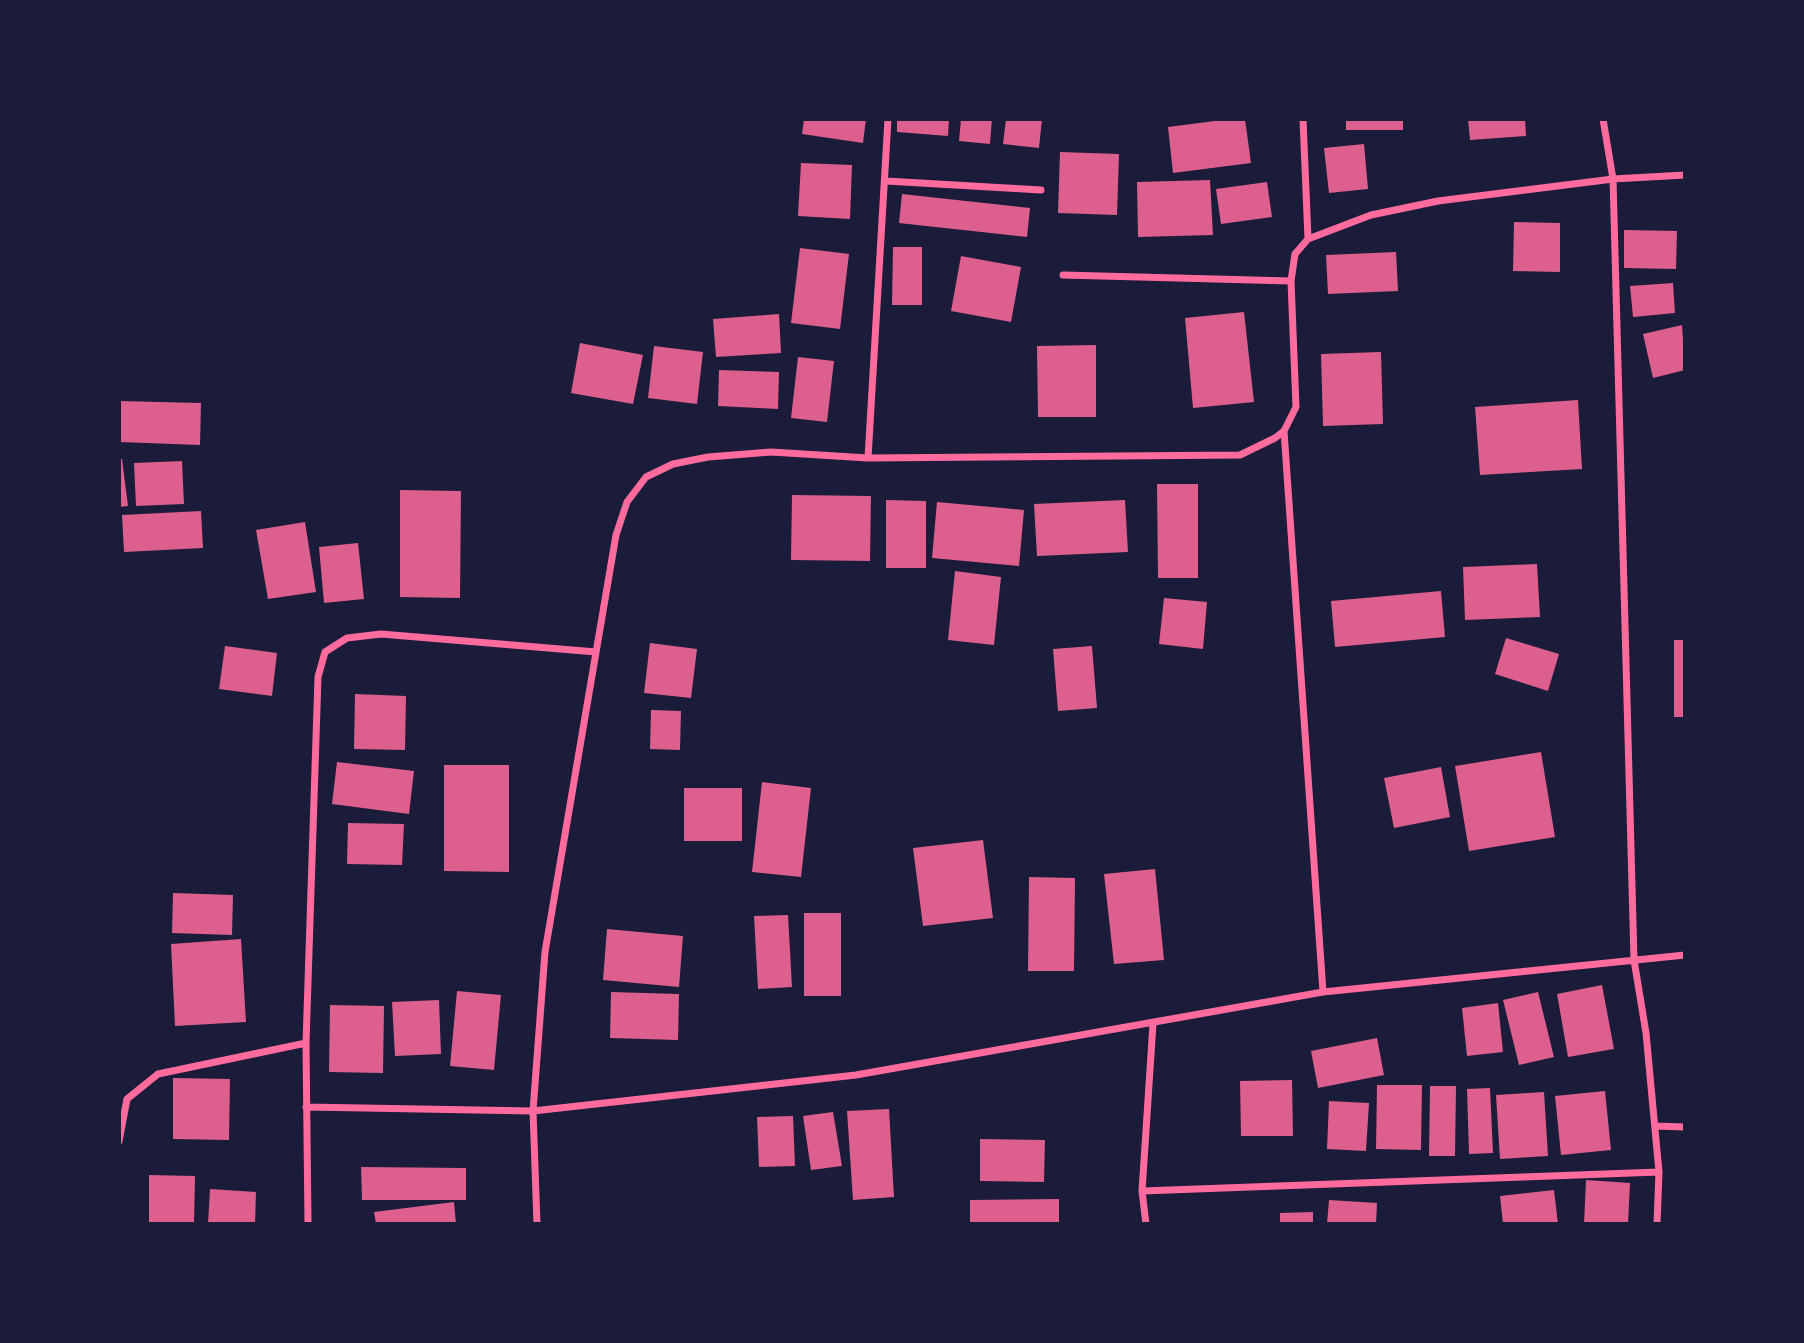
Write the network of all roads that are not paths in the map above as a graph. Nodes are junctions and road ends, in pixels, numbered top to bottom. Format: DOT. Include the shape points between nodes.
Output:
graph roads {
  1 [pos="888,119"];
  2 [pos="1303,119"];
  3 [pos="1603,119"];
  4 [pos="1685,175"];
  5 [pos="1614,179"];
  6 [pos="886,181"];
  7 [pos="1041,190"];
  8 [pos="1308,239"];
  9 [pos="1063,275"];
  10 [pos="1291,281"];
  11 [pos="1284,431"];
  12 [pos="868,458"];
  13 [pos="596,652"];
  14 [pos="1685,955"];
  15 [pos="1634,960"];
  16 [pos="1323,992"];
  17 [pos="1153,1024"];
  18 [pos="306,1043"];
  19 [pos="306,1107"];
  20 [pos="533,1111"];
  21 [pos="1655,1126"];
  22 [pos="1685,1127"];
  23 [pos="119,1140"];
  24 [pos="1659,1172"];
  25 [pos="1142,1191"];
  26 [pos="308,1224"];
  27 [pos="537,1224"];
  28 [pos="1146,1224"];
  29 [pos="1657,1224"];
  1 -- 6 [label="street"];
  2 -- 8 [label="street"];
  3 -- 5 [label="street"];
  4 -- 5 [label="street"];
  5 -- 8 [label="street" via="1438,201 1371,215"];
  5 -- 15 [label="street"];
  6 -- 7 [label="street"];
  6 -- 12 [label="street"];
  8 -- 10 [label="street" via="1295,254"];
  9 -- 10 [label="street"];
  10 -- 11 [label="street" via="1296,407"];
  11 -- 12 [label="street" via="1264,446 1240,455"];
  11 -- 16 [label="street"];
  12 -- 13 [label="street" via="771,452 708,457 673,464 646,477 627,502 616,535"];
  13 -- 18 [label="street" via="381,634 347,638 325,652 318,677"];
  13 -- 20 [label="street" via="545,952"];
  14 -- 15 [label="street"];
  15 -- 16 [label="street"];
  15 -- 21 [label="street"];
  16 -- 17 [label="street"];
  17 -- 20 [label="street" via="856,1075"];
  17 -- 25 [label="street"];
  18 -- 19 [label="street"];
  18 -- 23 [label="street" via="158,1074 127,1099"];
  19 -- 20 [label="street"];
  19 -- 26 [label="street"];
  20 -- 27 [label="street"];
  21 -- 22 [label="street"];
  21 -- 24 [label="street"];
  24 -- 25 [label="street"];
  24 -- 29 [label="street"];
  25 -- 28 [label="street"];
}
